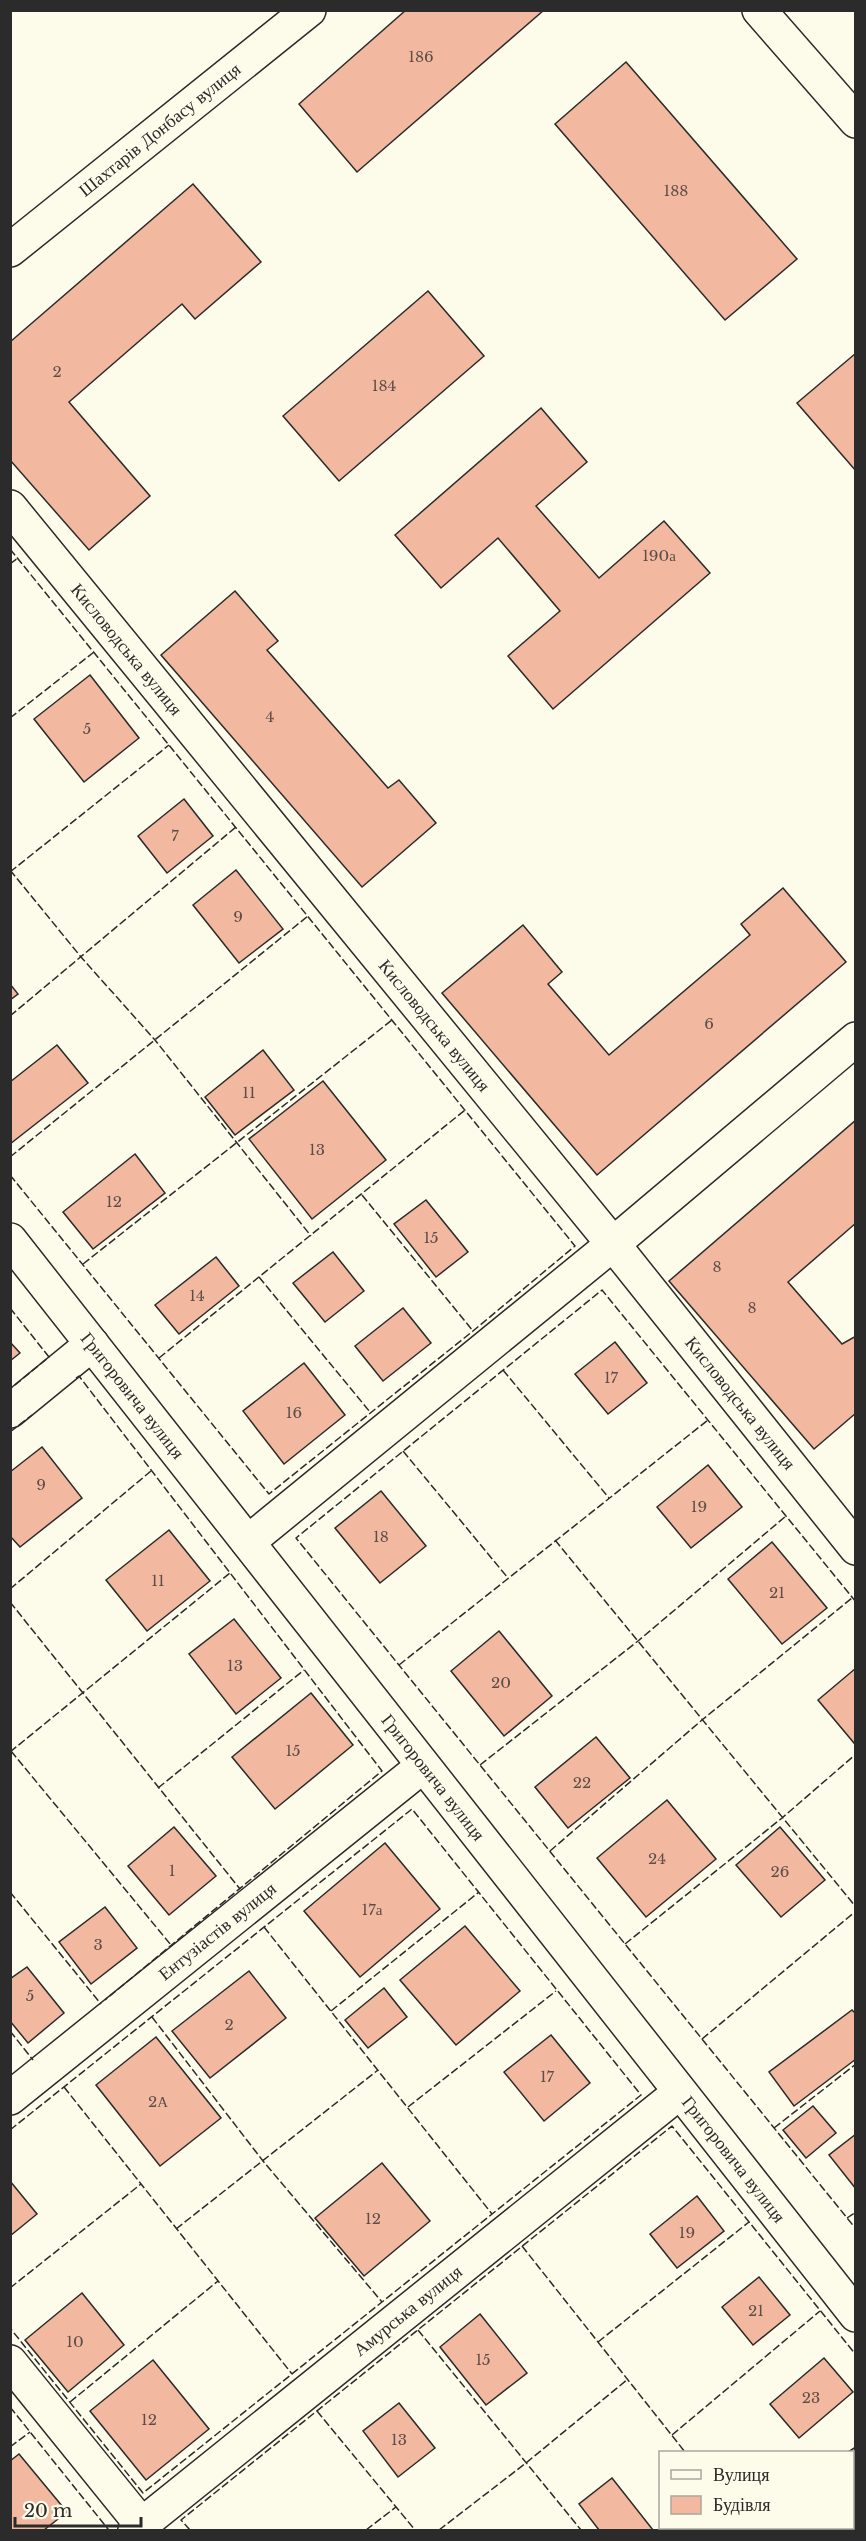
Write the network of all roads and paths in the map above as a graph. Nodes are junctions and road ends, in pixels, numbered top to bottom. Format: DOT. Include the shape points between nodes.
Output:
graph roads {
  1 [pos="309,10"];
  2 [pos="759,10"];
  3 [pos="855,121"];
  4 [pos="10,250"];
  5 [pos="10,507"];
  6 [pos="855,1039"];
  7 [pos="10,1240"];
  8 [pos="613,1244"];
  9 [pos="92,1344"];
  10 [pos="10,1411"];
  11 [pos="248,1542"];
  12 [pos="855,1548"];
  13 [pos="423,1766"];
  14 [pos="680,2092"];
  15 [pos="10,2098"];
  16 [pos="855,2315"];
  17 [pos="10,2362"];
  18 [pos="141,2529"];
  1 -- 4 [label="street, Шахтарів Донбасу вулиця"];
  2 -- 3 [label="street"];
  5 -- 8 [label="street, Кисловодська вулиця"];
  6 -- 8 [label="street"];
  7 -- 9 [label="street, Григоровича вулиця"];
  8 -- 11 [label="street"];
  8 -- 12 [label="street, Кисловодська вулиця"];
  9 -- 10 [label="street"];
  9 -- 11 [label="street, Григоровича вулиця"];
  11 -- 13 [label="street, Григоровича вулиця"];
  13 -- 14 [label="street, Григоровича вулиця"];
  13 -- 15 [label="street, Ентузіастів вулиця"];
  14 -- 16 [label="street, Григоровича вулиця"];
  14 -- 18 [label="street, Амурська вулиця"];
  17 -- 18 [label="street"];
}
